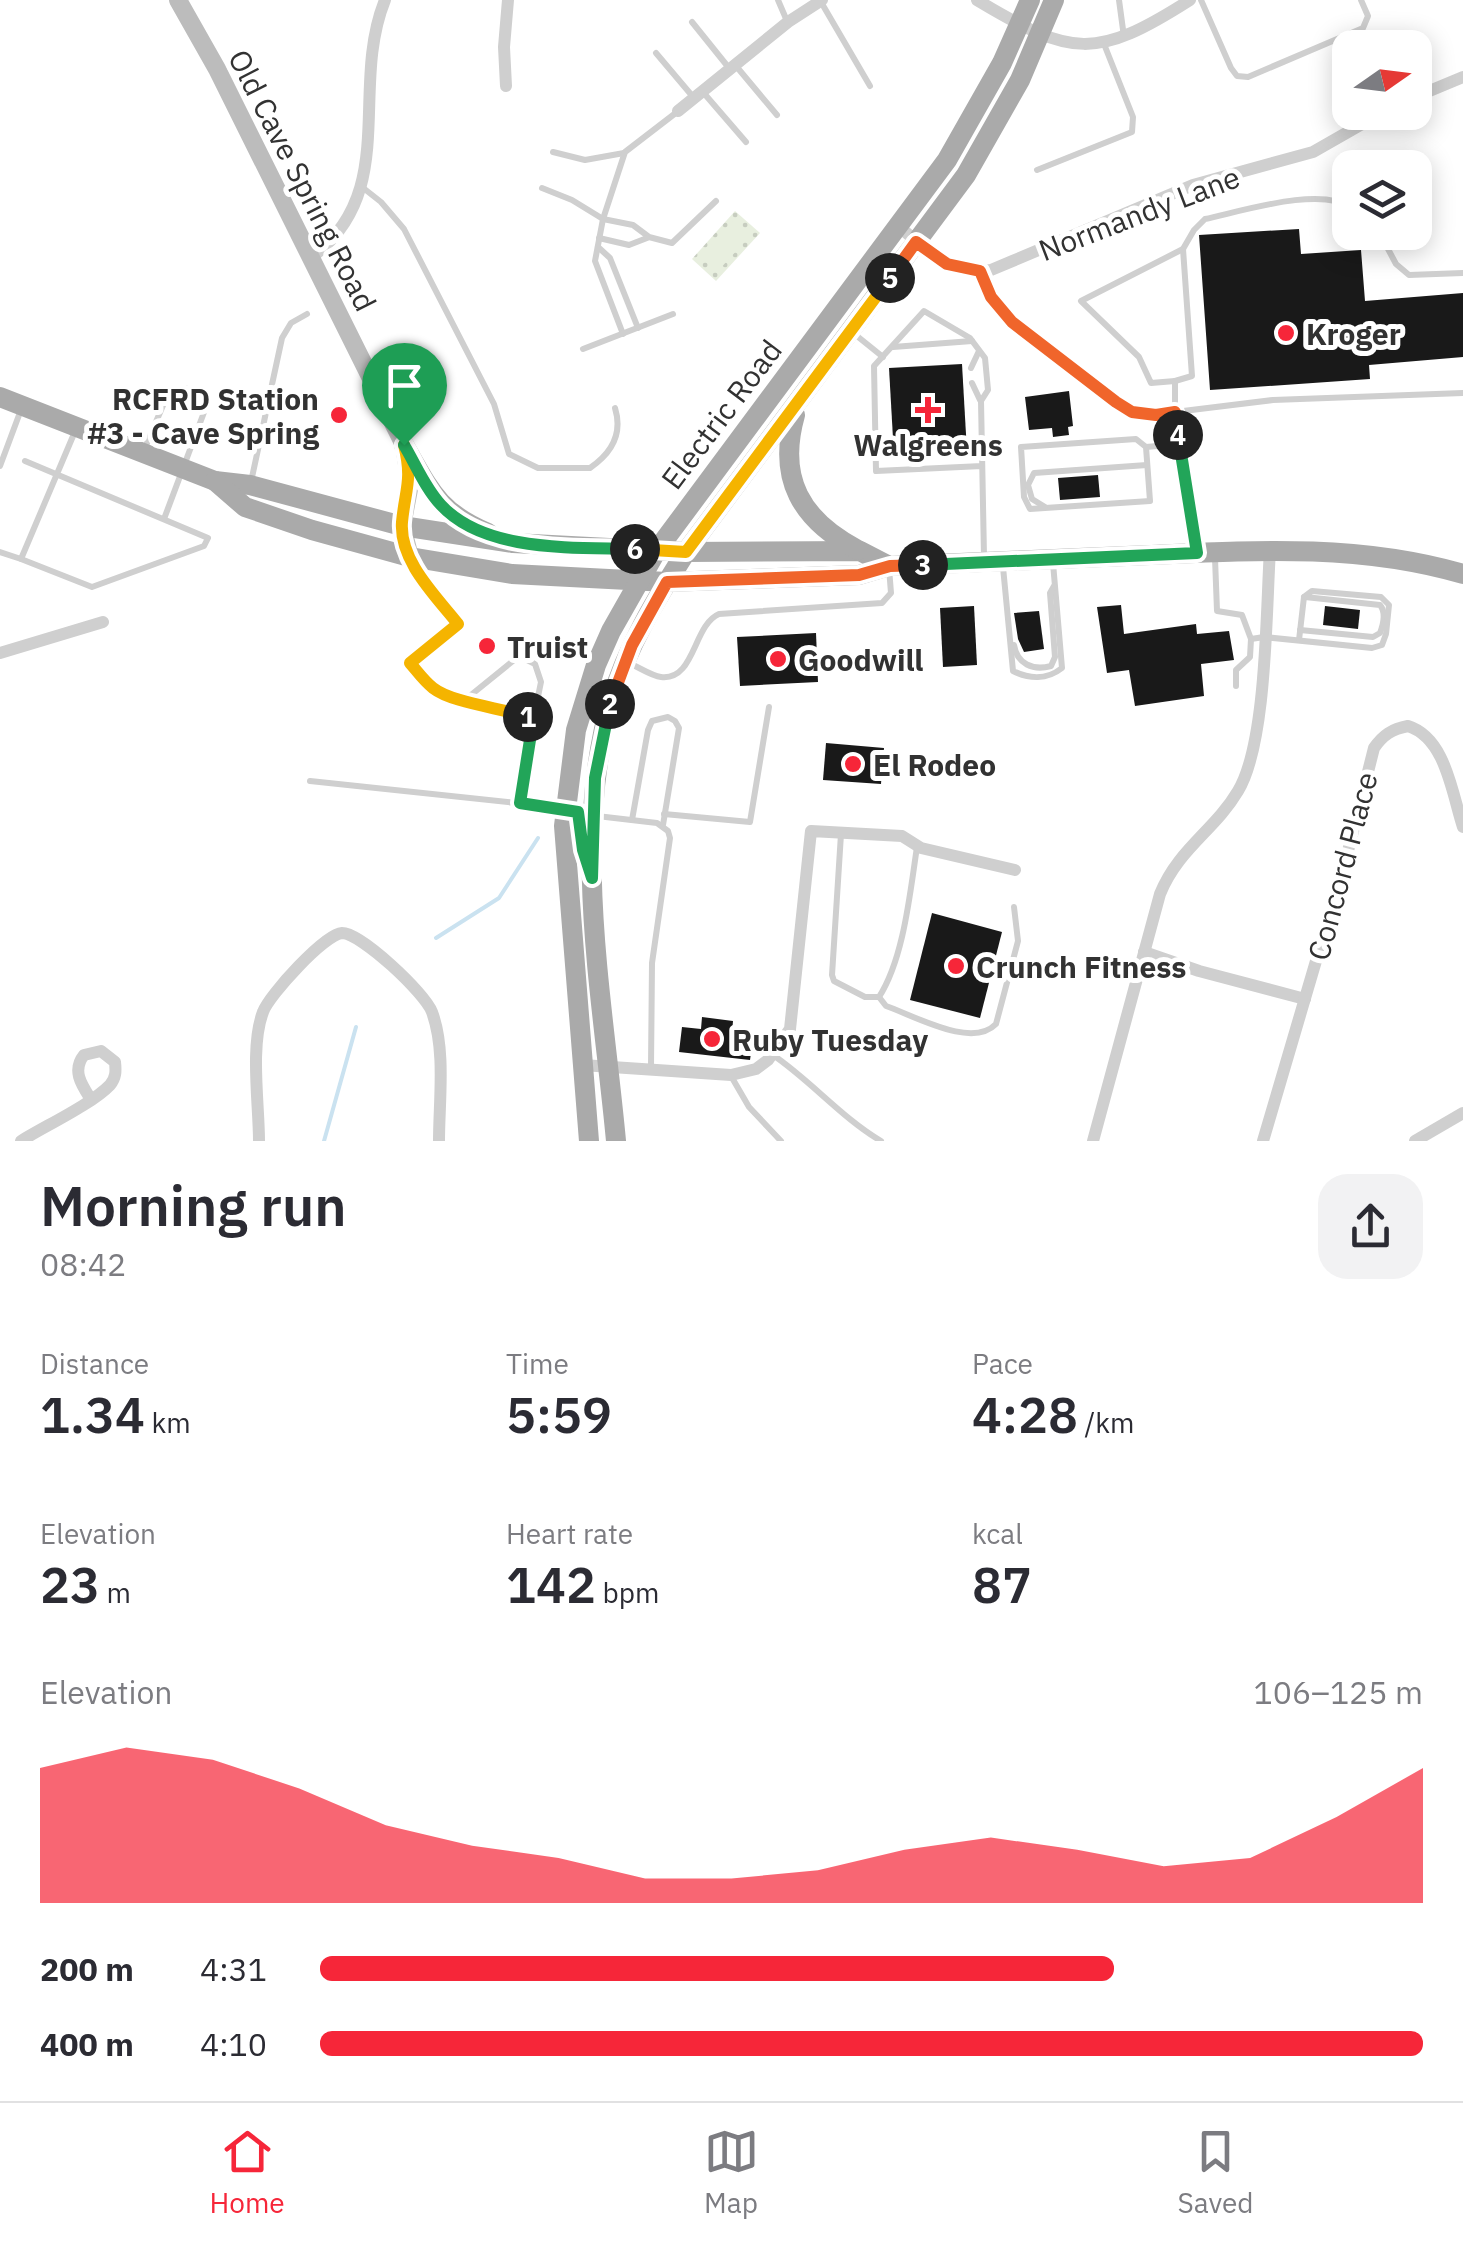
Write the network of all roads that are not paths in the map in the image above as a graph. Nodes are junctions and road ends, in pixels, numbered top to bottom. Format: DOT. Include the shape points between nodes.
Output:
graph roads {
  1 [pos="178,0"];
  2 [pos="385,0"];
  3 [pos="508,0"];
  4 [pos="778,0"];
  5 [pos="821,0"];
  6 [pos="976,0"];
  7 [pos="1030,0"];
  8 [pos="1054,0"];
  9 [pos="1119,0"];
  10 [pos="1190,0"];
  11 [pos="1202,0"];
  12 [pos="1361,0"];
  13 [pos="692,22"];
  14 [pos="788,22"];
  15 [pos="1020,22"];
  16 [pos="1042,33"];
  17 [pos="1124,38"];
  18 [pos="1104,44"];
  19 [pos="656,53"];
  20 [pos="732,67"];
  21 [pos="1463,77"];
  22 [pos="506,86"];
  23 [pos="870,86"];
  24 [pos="1432,90"];
  25 [pos="698,94"];
  26 [pos="678,111"];
  27 [pos="777,115"];
  28 [pos="1350,130"];
  29 [pos="746,142"];
  30 [pos="553,152"];
  31 [pos="625,152"];
  32 [pos="1037,170"];
  33 [pos="362,187"];
  34 [pos="542,188"];
  35 [pos="716,201"];
  36 [pos="1332,201"];
  37 [pos="603,219"];
  38 [pos="899,226"];
  39 [pos="648,237"];
  40 [pos="598,242"];
  41 [pos="916,242"];
  42 [pos="1183,250"];
  43 [pos="1389,250"];
  44 [pos="312,257"];
  45 [pos="980,271"];
  46 [pos="1463,273"];
  47 [pos="308,314"];
  48 [pos="673,314"];
  49 [pos="638,328"];
  50 [pos="851,331"];
  51 [pos="623,334"];
  52 [pos="972,340"];
  53 [pos="892,348"];
  54 [pos="583,350"];
  55 [pos="979,350"];
  56 [pos="883,357"];
  57 [pos="971,368"];
  58 [pos="1175,381"];
  59 [pos="972,383"];
  60 [pos="1463,393"];
  61 [pos="0,397"];
  62 [pos="800,400"];
  63 [pos="981,401"];
  64 [pos="22,406"];
  65 [pos="615,408"];
  66 [pos="1175,412"];
  67 [pos="77,428"];
  68 [pos="1180,444"];
  69 [pos="404,445"];
  70 [pos="1146,447"];
  71 [pos="142,454"];
  72 [pos="26,461"];
  73 [pos="1147,465"];
  74 [pos="0,466"];
  75 [pos="982,466"];
  76 [pos="183,470"];
  77 [pos="57,474"];
  78 [pos="215,481"];
  79 [pos="250,485"];
  80 [pos="1046,508"];
  81 [pos="164,519"];
  82 [pos="402,526"];
  83 [pos="513,543"];
  84 [pos="657,550"];
  85 [pos="1270,550"];
  86 [pos="860,551"];
  87 [pos="0,552"];
  88 [pos="686,552"];
  89 [pos="1206,552"];
  90 [pos="410,557"];
  91 [pos="21,559"];
  92 [pos="1053,559"];
  93 [pos="994,562"];
  94 [pos="890,566"];
  95 [pos="1463,574"];
  96 [pos="638,582"];
  97 [pos="667,582"];
  98 [pos="1055,584"];
  99 [pos="1304,597"];
  100 [pos="1008,620"];
  101 [pos="103,622"];
  102 [pos="1300,630"];
  103 [pos="1258,638"];
  104 [pos="1300,640"];
  105 [pos="0,653"];
  106 [pos="625,661"];
  107 [pos="1236,686"];
  108 [pos="466,699"];
  109 [pos="768,707"];
  110 [pos="533,721"];
  111 [pos="310,781"];
  112 [pos="520,803"];
  113 [pos="565,808"];
  114 [pos="664,813"];
  115 [pos="592,816"];
  116 [pos="632,820"];
  117 [pos="662,825"];
  118 [pos="1463,828"];
  119 [pos="841,831"];
  120 [pos="918,845"];
  121 [pos="1015,870"];
  122 [pos="592,878"];
  123 [pos="1014,908"];
  124 [pos="1144,952"];
  125 [pos="879,996"];
  126 [pos="1305,998"];
  127 [pos="772,1056"];
  128 [pos="582,1065"];
  129 [pos="609,1065"];
  130 [pos="651,1068"];
  131 [pos="730,1075"];
  132 [pos="90,1098"];
  133 [pos="1463,1113"];
  134 [pos="20,1141"];
  135 [pos="260,1141"];
  136 [pos="439,1141"];
  137 [pos="589,1141"];
  138 [pos="616,1141"];
  139 [pos="781,1141"];
  140 [pos="881,1141"];
  141 [pos="1092,1141"];
  142 [pos="1263,1141"];
  143 [pos="1415,1141"];
  1 -- 44 [label="street, Old Cave Spring Road"];
  2 -- 33 [label="street" via="372,40"];
  3 -- 22 [label="street"];
  4 -- 14 [label="lane"];
  5 -- 14 [label="street"];
  5 -- 23 [label="lane"];
  6 -- 15 [label="street"];
  7 -- 15 [label="main road, Electric Road"];
  8 -- 16 [label="main road, Electric Road"];
  9 -- 17 [label="lane"];
  10 -- 17 [label="street"];
  11 -- 12 [label="lane" via="1231,68 1248,77 1363,28 1368,16"];
  13 -- 20 [label="lane"];
  14 -- 20 [label="street"];
  15 -- 16 [label="street"];
  15 -- 38 [label="main road, Electric Road" via="974,115"];
  16 -- 18 [label="street"];
  16 -- 41 [label="main road, Electric Road" via="992,134"];
  17 -- 18 [label="street"];
  18 -- 32 [label="lane" via="1134,117 1132,132"];
  19 -- 25 [label="lane"];
  20 -- 25 [label="street"];
  20 -- 27 [label="lane"];
  21 -- 24 [label="street"];
  25 -- 26 [label="street"];
  25 -- 29 [label="lane"];
  26 -- 31 [label="lane"];
  28 -- 45 [label="street, Normandy Lane" via="1312,152 1194,185"];
  30 -- 31 [label="lane" via="585,160"];
  31 -- 37 [label="lane"];
  33 -- 44 [label="street" via="339,233"];
  33 -- 65 [label="lane" via="404,229 494,404 509,454 534,468 590,468 618,434"];
  34 -- 37 [label="lane"];
  35 -- 39 [label="lane" via="672,243"];
  36 -- 42 [label="lane" via="1310,198 1205,219"];
  37 -- 39 [label="lane" via="632,225"];
  37 -- 40 [label="lane"];
  38 -- 41 [label="street"];
  38 -- 84 [label="main road, Electric Road"];
  39 -- 40 [label="lane" via="629,245"];
  40 -- 49 [label="lane"];
  40 -- 51 [label="lane" via="594,261"];
  41 -- 45 [label="street" via="947,264"];
  41 -- 50 [label="main road, Electric Road"];
  42 -- 58 [label="lane" via="1192,376"];
  42 -- 58 [label="lane" via="1081,301 1139,357 1152,383"];
  43 -- 46 [label="lane" via="1409,275"];
  44 -- 69 [label="street, Old Cave Spring Road"];
  45 -- 66 [label="lane" via="1012,322 1116,402 1132,412"];
  47 -- 79 [label="lane" via="282,338"];
  48 -- 49 [label="lane"];
  49 -- 51 [label="lane"];
  50 -- 56 [label="lane"];
  50 -- 62 [label="main road, Electric Road"];
  51 -- 54 [label="lane"];
  52 -- 53 [label="lane"];
  52 -- 53 [label="lane" via="924,311"];
  52 -- 55 [label="lane"];
  53 -- 56 [label="lane"];
  55 -- 57 [label="lane"];
  55 -- 63 [label="lane" via="988,390"];
  56 -- 75 [label="lane" via="874,366 876,471"];
  58 -- 66 [label="lane"];
  59 -- 63 [label="lane"];
  60 -- 66 [label="lane" via="1273,400"];
  61 -- 64 [label="main road"];
  62 -- 86 [label="main road" via="788,440 798,496 830,536"];
  62 -- 88 [label="main road, Electric Road"];
  63 -- 75 [label="lane"];
  64 -- 67 [label="main road"];
  64 -- 74 [label="lane"];
  66 -- 68 [label="lane"];
  67 -- 71 [label="main road"];
  67 -- 77 [label="lane"];
  68 -- 70 [label="lane"];
  68 -- 89 [label="lane"];
  69 -- 82 [label="street, Old Cave Spring Road" via="410,484"];
  69 -- 83 [label="main road" via="443,508"];
  70 -- 73 [label="lane"];
  70 -- 80 [label="lane" via="1136,439 1021,447 1024,497 1030,509"];
  71 -- 76 [label="main road"];
  71 -- 76 [label="lane" via="167,396 185,388 200,394 206,406"];
  72 -- 77 [label="lane"];
  73 -- 80 [label="lane" via="1150,501"];
  73 -- 80 [label="lane" via="1034,473 1028,485 1032,499"];
  75 -- 93 [label="lane"];
  76 -- 78 [label="main road"];
  76 -- 81 [label="lane"];
  77 -- 81 [label="lane"];
  77 -- 91 [label="lane"];
  78 -- 79 [label="main road"];
  78 -- 90 [label="main road" via="245,507"];
  79 -- 82 [label="main road"];
  81 -- 91 [label="lane" via="208,538 204,546 92,587"];
  82 -- 83 [label="main road"];
  82 -- 90 [label="street, Old Cave Spring Road"];
  83 -- 84 [label="main road"];
  84 -- 88 [label="main road"];
  84 -- 96 [label="main road, Electric Road"];
  85 -- 89 [label="main road"];
  85 -- 95 [label="main road" via="1338,550"];
  85 -- 103 [label="street"];
  86 -- 88 [label="main road"];
  86 -- 94 [label="main road"];
  87 -- 91 [label="lane"];
  88 -- 97 [label="main road, Electric Road"];
  89 -- 92 [label="main road"];
  89 -- 103 [label="lane" via="1218,611 1242,615"];
  90 -- 96 [label="main road" via="512,574"];
  90 -- 108 [label="lane" via="458,624 410,663 436,691"];
  92 -- 93 [label="main road"];
  92 -- 98 [label="lane"];
  93 -- 94 [label="main road"];
  93 -- 100 [label="lane"];
  94 -- 97 [label="main road" via="859,575"];
  94 -- 106 [label="lane" via="891,593 882,603 719,614 703,625 676,674 660,677"];
  96 -- 97 [label="main road"];
  96 -- 113 [label="main road, Electric Road" via="583,701"];
  97 -- 106 [label="main road, Electric Road"];
  98 -- 100 [label="lane" via="1051,666 1038,669 1019,659"];
  98 -- 100 [label="lane" via="1062,668 1052,676 1013,671"];
  99 -- 102 [label="lane"];
  99 -- 102 [label="lane" via="1380,605 1382,627 1373,637"];
  99 -- 104 [label="lane" via="1312,591 1381,597 1389,605 1388,619 1382,645 1372,648"];
  101 -- 105 [label="street"];
  102 -- 104 [label="lane"];
  103 -- 104 [label="lane"];
  103 -- 107 [label="lane" via="1236,670"];
  103 -- 124 [label="street" via="1247,773 1230,803 1168,872"];
  106 -- 115 [label="main road, Electric Road" via="602,737"];
  108 -- 110 [label="lane"];
  108 -- 110 [label="lane" via="519,656 534,664 540,682"];
  109 -- 114 [label="lane" via="750,822"];
  110 -- 112 [label="lane"];
  111 -- 112 [label="lane"];
  112 -- 113 [label="lane"];
  113 -- 122 [label="main road" via="578,812"];
  113 -- 128 [label="main road, Electric Road"];
  114 -- 116 [label="lane" via="679,728 668,717 652,721 648,730"];
  114 -- 117 [label="lane"];
  115 -- 116 [label="lane"];
  115 -- 122 [label="main road, Electric Road"];
  116 -- 117 [label="lane"];
  117 -- 130 [label="lane" via="670,838 652,963"];
  118 -- 126 [label="street, Concord Place" via="1430,739 1408,726 1380,739"];
  119 -- 120 [label="street" via="902,836"];
  119 -- 125 [label="lane" via="832,974 865,997"];
  119 -- 127 [label="street" via="810,833 790,1029"];
  120 -- 121 [label="street"];
  120 -- 125 [label="lane" via="905,916"];
  122 -- 129 [label="main road, Electric Road"];
  123 -- 125 [label="lane" via="1018,940 990,1031 961,1034 886,1006"];
  124 -- 126 [label="street"];
  124 -- 141 [label="street"];
  126 -- 142 [label="street, Concord Place"];
  127 -- 131 [label="street"];
  127 -- 140 [label="lane"];
  128 -- 129 [label="street"];
  128 -- 137 [label="main road, Electric Road"];
  129 -- 130 [label="street"];
  129 -- 138 [label="main road, Electric Road"];
  130 -- 131 [label="street"];
  131 -- 139 [label="lane"];
  132 -- 134 [label="street"];
  133 -- 143 [label="street"];
  135 -- 136 [label="street" via="264,1008 338,933 355,936 420,992 432,1011"];
}
